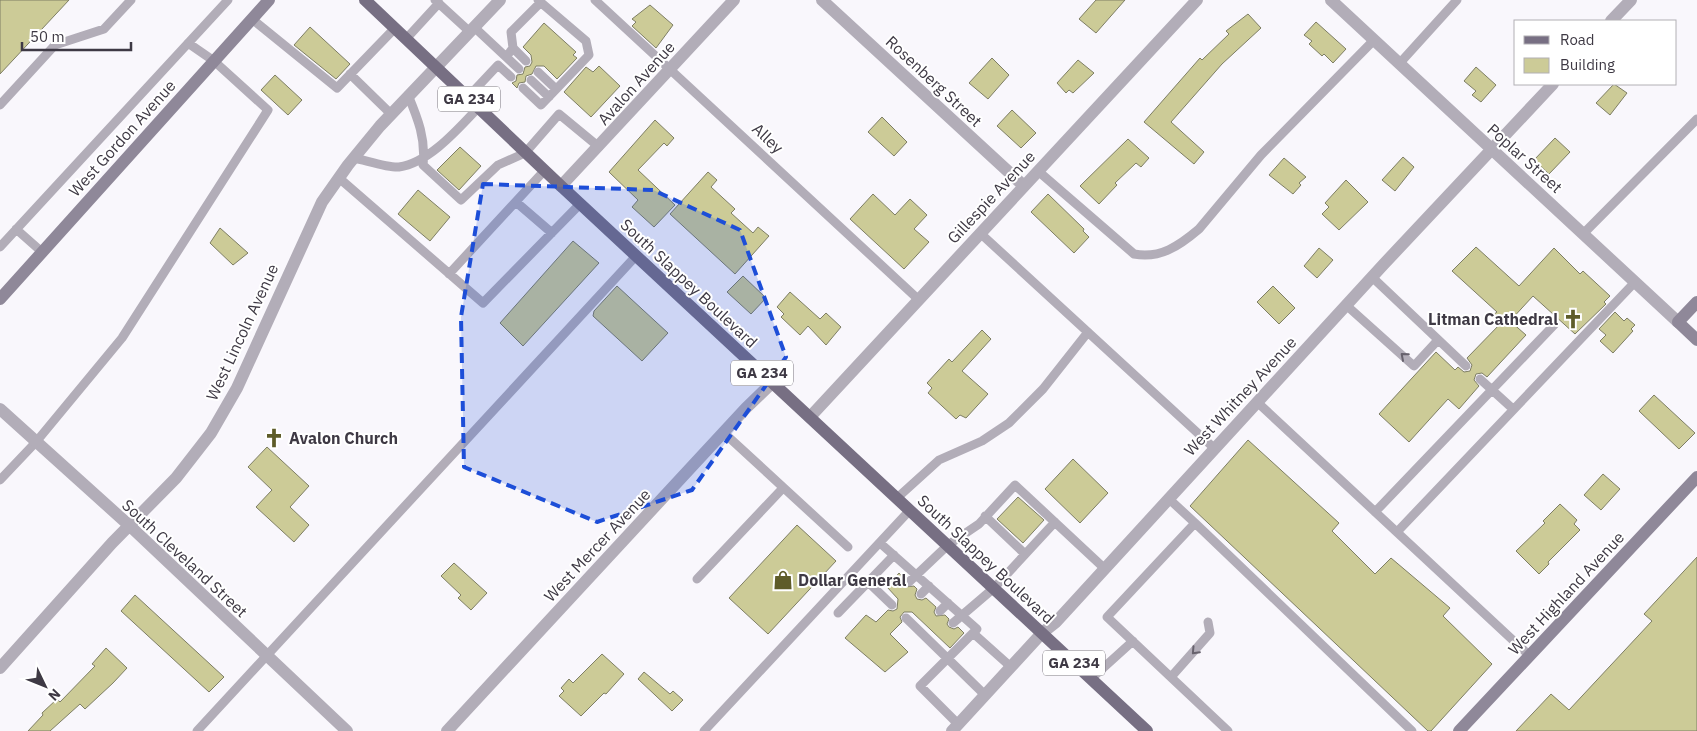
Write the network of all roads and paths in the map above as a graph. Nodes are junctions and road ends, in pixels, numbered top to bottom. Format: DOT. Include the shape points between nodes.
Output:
graph roads {
  1 [pos="131,0"];
  2 [pos="228,0"];
  3 [pos="269,0"];
  4 [pos="500,0"];
  5 [pos="596,0"];
  6 [pos="734,0"];
  7 [pos="822,0"];
  8 [pos="1197,0"];
  9 [pos="1331,0"];
  10 [pos="1458,0"];
  11 [pos="1631,0"];
  12 [pos="369,1"];
  13 [pos="540,1"];
  14 [pos="437,2"];
  15 [pos="252,18"];
  16 [pos="1612,20"];
  17 [pos="395,28"];
  18 [pos="472,30"];
  19 [pos="406,38"];
  20 [pos="1374,40"];
  21 [pos="188,43"];
  22 [pos="513,48"];
  23 [pos="506,57"];
  24 [pos="214,61"];
  25 [pos="526,61"];
  26 [pos="1399,64"];
  27 [pos="498,65"];
  28 [pos="435,67"];
  29 [pos="671,68"];
  30 [pos="519,69"];
  31 [pos="538,72"];
  32 [pos="350,74"];
  33 [pos="511,77"];
  34 [pos="531,80"];
  35 [pos="1552,85"];
  36 [pos="523,88"];
  37 [pos="556,89"];
  38 [pos="408,95"];
  39 [pos="549,97"];
  40 [pos="467,98"];
  41 [pos="0,105"];
  42 [pos="478,108"];
  43 [pos="391,114"];
  44 [pos="1697,119"];
  45 [pos="599,147"];
  46 [pos="1492,150"];
  47 [pos="525,153"];
  48 [pos="424,157"];
  49 [pos="354,158"];
  50 [pos="544,171"];
  51 [pos="1038,171"];
  52 [pos="339,178"];
  53 [pos="560,186"];
  54 [pos="1024,186"];
  55 [pos="516,202"];
  56 [pos="580,204"];
  57 [pos="16,229"];
  58 [pos="552,233"];
  59 [pos="980,233"];
  60 [pos="1583,234"];
  61 [pos="0,247"];
  62 [pos="42,252"];
  63 [pos="636,256"];
  64 [pos="449,274"];
  65 [pos="1372,277"];
  66 [pos="1635,282"];
  67 [pos="0,298"];
  68 [pos="919,300"];
  69 [pos="1697,302"];
  70 [pos="1346,305"];
  71 [pos="1678,322"];
  72 [pos="1555,324"];
  73 [pos="1088,332"];
  74 [pos="1438,340"];
  75 [pos="1697,340"];
  76 [pos="1466,366"];
  77 [pos="1480,379"];
  78 [pos="772,383"];
  79 [pos="1493,390"];
  80 [pos="1257,402"];
  81 [pos="1514,409"];
  82 [pos="0,410"];
  83 [pos="810,417"];
  84 [pos="723,432"];
  85 [pos="36,442"];
  86 [pos="1214,448"];
  87 [pos="1697,477"];
  88 [pos="0,480"];
  89 [pos="783,488"];
  90 [pos="897,498"];
  91 [pos="1168,498"];
  92 [pos="1000,501"];
  93 [pos="1008,508"];
  94 [pos="910,510"];
  95 [pos="1375,512"];
  96 [pos="985,516"];
  97 [pos="1056,522"];
  98 [pos="1195,523"];
  99 [pos="131,527"];
  100 [pos="1033,532"];
  101 [pos="1397,532"];
  102 [pos="1041,538"];
  103 [pos="880,543"];
  104 [pos="948,545"];
  105 [pos="848,548"];
  106 [pos="1025,554"];
  107 [pos="894,555"];
  108 [pos="1104,568"];
  109 [pos="916,574"];
  110 [pos="697,579"];
  111 [pos="868,582"];
  112 [pos="909,582"];
  113 [pos="929,586"];
  114 [pos="994,588"];
  115 [pos="922,594"];
  116 [pos="892,601"];
  117 [pos="948,603"];
  118 [pos="940,611"];
  119 [pos="838,613"];
  120 [pos="961,615"];
  121 [pos="906,618"];
  122 [pos="1208,622"];
  123 [pos="953,623"];
  124 [pos="973,633"];
  125 [pos="1042,633"];
  126 [pos="1133,641"];
  127 [pos="266,656"];
  128 [pos="1530,656"];
  129 [pos="947,658"];
  130 [pos="1011,667"];
  131 [pos="0,668"];
  132 [pos="1170,677"];
  133 [pos="1091,679"];
  134 [pos="986,695"];
  135 [pos="955,727"];
  136 [pos="1410,730"];
  137 [pos="197,731"];
  138 [pos="347,731"];
  139 [pos="447,731"];
  140 [pos="704,731"];
  141 [pos="1148,731"];
  142 [pos="1228,731"];
  143 [pos="1459,731"];
  1 -- 41 [label="lane" via="104,28 55,45"];
  2 -- 21 [label="lane"];
  3 -- 15 [label="street, West Gordon Avenue"];
  4 -- 18 [label="street, West Lincoln Avenue"];
  5 -- 29 [label="lane, Alley"];
  6 -- 29 [label="street, Avalon Avenue"];
  7 -- 54 [label="street, Rosenberg Street"];
  8 -- 51 [label="street, Gillespie Avenue"];
  9 -- 20 [label="street, Poplar Street"];
  10 -- 26 [label="lane"];
  11 -- 16 [label="street"];
  12 -- 17 [label="main road, South Slappey Boulevard / GA 234"];
  13 -- 22 [label="lane" via="511,32"];
  13 -- 37 [label="lane" via="586,41 589,55"];
  14 -- 18 [label="lane"];
  14 -- 19 [label="lane"];
  15 -- 24 [label="street, West Gordon Avenue"];
  15 -- 32 [label="lane" via="337,88"];
  17 -- 19 [label="main road, South Slappey Boulevard / GA 234"];
  17 -- 32 [label="lane"];
  18 -- 23 [label="lane"];
  18 -- 28 [label="street, West Lincoln Avenue"];
  19 -- 28 [label="main road, South Slappey Boulevard / GA 234"];
  20 -- 26 [label="street, Poplar Street"];
  20 -- 51 [label="lane" via="1261,155 1198,229 1160,255 1134,254"];
  21 -- 24 [label="lane"];
  21 -- 57 [label="lane"];
  22 -- 23 [label="lane"];
  22 -- 25 [label="lane"];
  23 -- 27 [label="lane"];
  23 -- 30 [label="lane"];
  24 -- 62 [label="street, West Gordon Avenue"];
  24 -- 85 [label="lane" via="268,110 122,338"];
  26 -- 46 [label="street, Poplar Street"];
  27 -- 33 [label="lane"];
  27 -- 40 [label="lane"];
  28 -- 38 [label="street, West Lincoln Avenue"];
  28 -- 40 [label="main road, South Slappey Boulevard / GA 234"];
  29 -- 45 [label="street, Avalon Avenue"];
  29 -- 68 [label="lane, Alley"];
  31 -- 37 [label="lane"];
  32 -- 43 [label="lane"];
  34 -- 39 [label="lane"];
  35 -- 46 [label="street, West Whitney Avenue"];
  36 -- 39 [label="lane" via="541,105"];
  37 -- 39 [label="lane"];
  38 -- 43 [label="street, West Lincoln Avenue"];
  38 -- 48 [label="lane" via="425,146"];
  40 -- 42 [label="main road, South Slappey Boulevard / GA 234"];
  42 -- 47 [label="main road, South Slappey Boulevard / GA 234"];
  42 -- 48 [label="lane" via="445,142"];
  43 -- 49 [label="street, West Lincoln Avenue"];
  44 -- 60 [label="lane"];
  45 -- 47 [label="lane" via="559,114"];
  45 -- 53 [label="street, Avalon Avenue"];
  46 -- 60 [label="street, Poplar Street"];
  46 -- 65 [label="street, West Whitney Avenue"];
  47 -- 48 [label="lane" via="498,165 461,200 423,165"];
  47 -- 50 [label="main road, South Slappey Boulevard / GA 234"];
  48 -- 49 [label="lane" via="398,167"];
  49 -- 52 [label="street, West Lincoln Avenue"];
  50 -- 53 [label="main road, South Slappey Boulevard / GA 234"];
  50 -- 55 [label="lane"];
  51 -- 54 [label="street, Gillespie Avenue"];
  52 -- 64 [label="lane"];
  52 -- 99 [label="street, West Lincoln Avenue" via="322,202 224,410 176,478"];
  53 -- 56 [label="main road, South Slappey Boulevard / GA 234"];
  54 -- 59 [label="street, Gillespie Avenue"];
  55 -- 58 [label="lane"];
  55 -- 64 [label="lane"];
  56 -- 58 [label="lane"];
  56 -- 63 [label="main road, South Slappey Boulevard / GA 234"];
  57 -- 61 [label="lane"];
  57 -- 62 [label="lane"];
  58 -- 64 [label="lane" via="483,303"];
  59 -- 68 [label="street, Gillespie Avenue"];
  59 -- 73 [label="lane"];
  60 -- 66 [label="street, Poplar Street"];
  62 -- 67 [label="street, West Gordon Avenue"];
  63 -- 78 [label="main road, South Slappey Boulevard / GA 234"];
  63 -- 127 [label="lane"];
  65 -- 70 [label="street, West Whitney Avenue"];
  65 -- 74 [label="lane"];
  66 -- 71 [label="street, Poplar Street"];
  66 -- 81 [label="lane"];
  68 -- 83 [label="street, Gillespie Avenue"];
  69 -- 71 [label="street"];
  74 -- 70 [label="lane, one-way" via="1414,366"];
  70 -- 80 [label="street, West Whitney Avenue"];
  71 -- 75 [label="street, Poplar Street"];
  72 -- 79 [label="lane"];
  73 -- 86 [label="lane"];
  73 -- 90 [label="lane" via="1043,389 1009,423 982,441 939,460"];
  74 -- 76 [label="lane"];
  77 -- 79 [label="lane"];
  78 -- 83 [label="main road, South Slappey Boulevard / GA 234"];
  78 -- 84 [label="street, West Mercer Avenue"];
  79 -- 81 [label="lane"];
  79 -- 95 [label="lane"];
  80 -- 86 [label="street, West Whitney Avenue"];
  80 -- 95 [label="lane"];
  81 -- 101 [label="lane"];
  82 -- 85 [label="street, South Cleveland Street"];
  83 -- 90 [label="main road, South Slappey Boulevard / GA 234"];
  84 -- 89 [label="lane"];
  84 -- 139 [label="street, West Mercer Avenue"];
  85 -- 88 [label="lane"];
  85 -- 99 [label="street, South Cleveland Street"];
  86 -- 91 [label="street, West Whitney Avenue"];
  87 -- 128 [label="street, West Highland Avenue"];
  89 -- 105 [label="lane"];
  89 -- 110 [label="lane"];
  90 -- 94 [label="main road, South Slappey Boulevard / GA 234"];
  91 -- 98 [label="lane"];
  91 -- 108 [label="street, West Whitney Avenue"];
  92 -- 93 [label="lane"];
  92 -- 96 [label="lane"];
  92 -- 97 [label="lane" via="1015,485"];
  94 -- 103 [label="lane"];
  94 -- 104 [label="main road, South Slappey Boulevard / GA 234"];
  95 -- 101 [label="lane"];
  96 -- 104 [label="lane"];
  96 -- 106 [label="lane"];
  97 -- 102 [label="lane"];
  97 -- 108 [label="lane"];
  98 -- 126 [label="lane" via="1107,617"];
  98 -- 136 [label="lane"];
  99 -- 127 [label="street, South Cleveland Street"];
  99 -- 131 [label="street, West Lincoln Avenue" via="112,543"];
  100 -- 102 [label="lane"];
  101 -- 128 [label="lane"];
  102 -- 106 [label="lane"];
  103 -- 107 [label="lane"];
  103 -- 140 [label="lane"];
  104 -- 109 [label="lane"];
  104 -- 114 [label="main road, South Slappey Boulevard / GA 234"];
  106 -- 114 [label="lane"];
  107 -- 109 [label="lane"];
  107 -- 111 [label="lane"];
  108 -- 125 [label="street, West Whitney Avenue" via="1056,622"];
  109 -- 112 [label="lane"];
  109 -- 113 [label="lane"];
  111 -- 116 [label="lane"];
  111 -- 119 [label="lane"];
  113 -- 115 [label="lane"];
  113 -- 117 [label="lane"];
  114 -- 120 [label="lane"];
  114 -- 125 [label="main road, South Slappey Boulevard / GA 234"];
  117 -- 118 [label="lane"];
  117 -- 120 [label="lane"];
  120 -- 123 [label="lane"];
  120 -- 124 [label="lane" via="977,629"];
  121 -- 129 [label="lane" via="936,641"];
  122 -- 132 [label="lane, one-way" via="1210,633"];
  124 -- 129 [label="lane"];
  124 -- 130 [label="lane"];
  125 -- 130 [label="street, West Whitney Avenue"];
  125 -- 133 [label="main road, South Slappey Boulevard / GA 234"];
  126 -- 132 [label="lane"];
  126 -- 133 [label="lane"];
  127 -- 137 [label="lane"];
  127 -- 138 [label="street, South Cleveland Street"];
  128 -- 143 [label="street, West Highland Avenue"];
  129 -- 134 [label="lane"];
  129 -- 135 [label="lane" via="920,686"];
  130 -- 134 [label="street, West Whitney Avenue"];
  132 -- 142 [label="lane"];
  133 -- 141 [label="main road, South Slappey Boulevard / GA 234"];
  134 -- 135 [label="street, West Whitney Avenue"];
}
